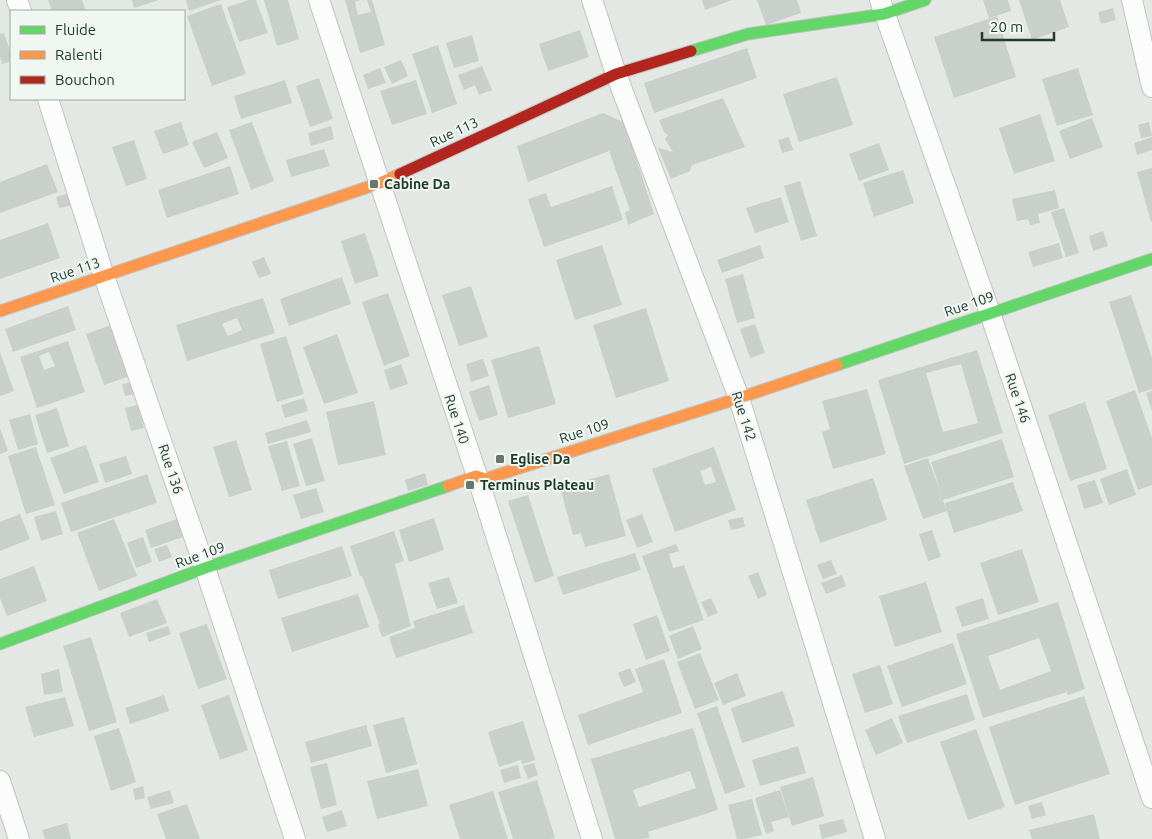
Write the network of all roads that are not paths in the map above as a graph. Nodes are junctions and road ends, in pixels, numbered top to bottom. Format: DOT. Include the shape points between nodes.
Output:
graph roads {
  1 [pos="318,0"];
  2 [pos="592,0"];
  3 [pos="924,0"];
  4 [pos="1132,0"];
  5 [pos="882,7"];
  6 [pos="616,74"];
  7 [pos="1152,87"];
  8 [pos="48,100"];
  9 [pos="380,183"];
  10 [pos="1152,260"];
  11 [pos="104,276"];
  12 [pos="0,311"];
  13 [pos="990,313"];
  14 [pos="739,398"];
  15 [pos="476,476"];
  16 [pos="205,568"];
  17 [pos="0,644"];
  18 [pos="0,781"];
  19 [pos="1152,798"];
  20 [pos="20,839"];
  21 [pos="295,839"];
  22 [pos="592,839"];
  23 [pos="875,839"];
  1 -- 9 [label="street, Rue 140"];
  2 -- 6 [label="street, Rue 142"];
  3 -- 5 [label="street, Rue 113"];
  4 -- 7 [label="street"];
  5 -- 6 [label="street, Rue 113" via="748,34"];
  5 -- 13 [label="street, Rue 146"];
  6 -- 9 [label="street, Rue 113"];
  6 -- 14 [label="street, Rue 142"];
  8 -- 11 [label="street, Rue 136"];
  9 -- 11 [label="street, Rue 113"];
  9 -- 15 [label="street, Rue 140"];
  10 -- 13 [label="street, Rue 109"];
  11 -- 12 [label="street, Rue 113"];
  11 -- 16 [label="street, Rue 136"];
  13 -- 14 [label="street, Rue 109"];
  13 -- 19 [label="street, Rue 146"];
  14 -- 15 [label="street, Rue 109" via="485,479"];
  14 -- 23 [label="street, Rue 142"];
  15 -- 16 [label="street, Rue 109"];
  15 -- 22 [label="street, Rue 140"];
  16 -- 17 [label="street, Rue 109"];
  16 -- 21 [label="street, Rue 136"];
  18 -- 20 [label="street"];
}
